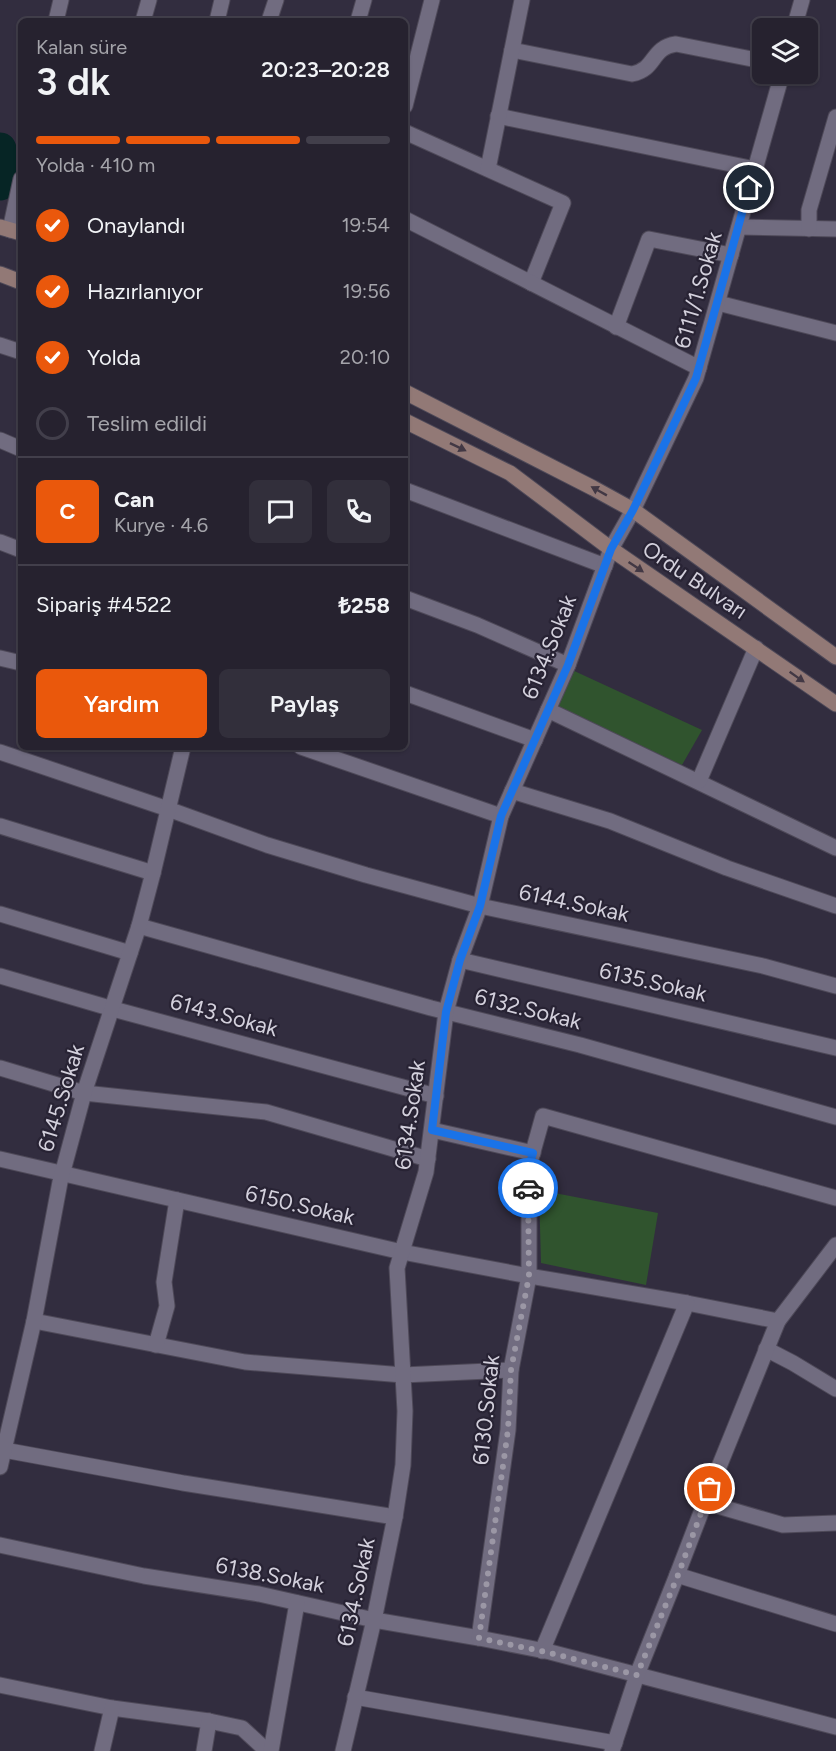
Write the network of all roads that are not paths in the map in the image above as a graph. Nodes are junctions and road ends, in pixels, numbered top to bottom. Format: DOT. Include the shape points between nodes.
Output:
graph roads {
  1 [pos="61,0"];
  2 [pos="149,0"];
  3 [pos="222,0"];
  4 [pos="276,0"];
  5 [pos="364,0"];
  6 [pos="432,0"];
  7 [pos="522,0"];
  8 [pos="802,0"];
  9 [pos="57,18"];
  10 [pos="144,18"];
  11 [pos="218,18"];
  12 [pos="270,18"];
  13 [pos="359,18"];
  14 [pos="797,18"];
  15 [pos="512,51"];
  16 [pos="752,60"];
  17 [pos="779,84"];
  18 [pos="408,94"];
  19 [pos="498,116"];
  20 [pos="836,117"];
  21 [pos="408,133"];
  22 [pos="488,169"];
  23 [pos="754,169"];
  24 [pos="18,193"];
  25 [pos="408,221"];
  26 [pos="739,227"];
  27 [pos="810,229"];
  28 [pos="836,229"];
  29 [pos="10,230"];
  30 [pos="731,255"];
  31 [pos="0,274"];
  32 [pos="18,281"];
  33 [pos="531,283"];
  34 [pos="718,303"];
  35 [pos="616,327"];
  36 [pos="836,333"];
  37 [pos="0,345"];
  38 [pos="18,351"];
  39 [pos="699,368"];
  40 [pos="408,394"];
  41 [pos="408,422"];
  42 [pos="0,440"];
  43 [pos="18,447"];
  44 [pos="408,491"];
  45 [pos="633,510"];
  46 [pos="0,542"];
  47 [pos="18,549"];
  48 [pos="611,549"];
  49 [pos="605,566"];
  50 [pos="408,599"];
  51 [pos="756,648"];
  52 [pos="836,657"];
  53 [pos="0,658"];
  54 [pos="18,662"];
  55 [pos="568,665"];
  56 [pos="408,694"];
  57 [pos="836,704"];
  58 [pos="548,710"];
  59 [pos="535,740"];
  60 [pos="182,750"];
  61 [pos="310,750"];
  62 [pos="0,752"];
  63 [pos="699,782"];
  64 [pos="512,791"];
  65 [pos="168,809"];
  66 [pos="501,816"];
  67 [pos="0,826"];
  68 [pos="836,848"];
  69 [pos="153,873"];
  70 [pos="480,906"];
  71 [pos="836,906"];
  72 [pos="0,914"];
  73 [pos="139,926"];
  74 [pos="130,953"];
  75 [pos="460,960"];
  76 [pos="0,976"];
  77 [pos="836,986"];
  78 [pos="113,1009"];
  79 [pos="446,1012"];
  80 [pos="836,1048"];
  81 [pos="0,1068"];
  82 [pos="84,1094"];
  83 [pos="436,1096"];
  84 [pos="836,1117"];
  85 [pos="432,1130"];
  86 [pos="533,1153"];
  87 [pos="0,1159"];
  88 [pos="428,1159"];
  89 [pos="62,1174"];
  90 [pos="836,1198"];
  91 [pos="177,1200"];
  92 [pos="836,1245"];
  93 [pos="402,1252"];
  94 [pos="529,1276"];
  95 [pos="687,1303"];
  96 [pos="34,1321"];
  97 [pos="778,1321"];
  98 [pos="156,1346"];
  99 [pos="766,1349"];
  100 [pos="511,1370"];
  101 [pos="403,1375"];
  102 [pos="836,1389"];
  103 [pos="4,1450"];
  104 [pos="0,1467"];
  105 [pos="705,1502"];
  106 [pos="395,1517"];
  107 [pos="836,1523"];
  108 [pos="0,1545"];
  109 [pos="678,1575"];
  110 [pos="297,1603"];
  111 [pos="374,1620"];
  112 [pos="836,1624"];
  113 [pos="479,1638"];
  114 [pos="542,1651"];
  115 [pos="637,1675"];
  116 [pos="0,1685"];
  117 [pos="355,1697"];
  118 [pos="112,1708"];
  119 [pos="208,1720"];
  120 [pos="836,1727"];
  121 [pos="614,1747"];
  122 [pos="102,1751"];
  123 [pos="204,1751"];
  124 [pos="269,1751"];
  125 [pos="343,1751"];
  1 -- 9 [label="street"];
  2 -- 10 [label="street"];
  3 -- 11 [label="street"];
  4 -- 12 [label="street"];
  5 -- 13 [label="street"];
  6 -- 18 [label="street"];
  7 -- 15 [label="street"];
  8 -- 14 [label="street"];
  15 -- 16 [label="street" via="632,74 647,69 661,49 676,44"];
  15 -- 19 [label="street"];
  17 -- 23 [label="street, 6111/1.Sokak"];
  19 -- 22 [label="street"];
  19 -- 23 [label="street"];
  20 -- 27 [label="street" via="809,210"];
  21 -- 22 [label="street"];
  22 -- 33 [label="street" via="562,203"];
  23 -- 26 [label="street, 6111/1.Sokak"];
  24 -- 29 [label="street"];
  25 -- 33 [label="street"];
  26 -- 27 [label="street"];
  26 -- 30 [label="street, 6111/1.Sokak"];
  27 -- 28 [label="street"];
  30 -- 34 [label="street, 6111/1.Sokak"];
  30 -- 35 [label="street" via="649,239"];
  31 -- 32 [label="main road"];
  33 -- 35 [label="street"];
  34 -- 36 [label="street"];
  34 -- 39 [label="street, 6111/1.Sokak"];
  35 -- 39 [label="street"];
  37 -- 38 [label="street"];
  39 -- 45 [label="street, 6111/1.Sokak"];
  45 -- 40 [label="main road, Ordu Bulvarı, one-way"];
  41 -- 48 [label="main road, Ordu Bulvarı, one-way" via="510,472"];
  42 -- 43 [label="street"];
  44 -- 49 [label="street"];
  45 -- 48 [label="street, 6134.Sokak"];
  45 -- 52 [label="main road, Ordu Bulvarı"];
  46 -- 47 [label="street"];
  48 -- 49 [label="street, 6134.Sokak"];
  48 -- 51 [label="main road, Ordu Bulvarı, one-way"];
  49 -- 55 [label="street, 6134.Sokak"];
  50 -- 55 [label="street"];
  51 -- 57 [label="main road, Ordu Bulvarı, one-way"];
  51 -- 63 [label="street"];
  53 -- 54 [label="street"];
  55 -- 58 [label="street, 6134.Sokak"];
  56 -- 59 [label="street"];
  58 -- 59 [label="street, 6134.Sokak"];
  58 -- 63 [label="street"];
  59 -- 64 [label="street, 6134.Sokak"];
  60 -- 65 [label="street, 6145.Sokak"];
  61 -- 66 [label="street"];
  62 -- 65 [label="street, 6144.Sokak"];
  63 -- 68 [label="street"];
  64 -- 66 [label="street, 6134.Sokak"];
  64 -- 71 [label="street" via="610,821"];
  65 -- 69 [label="street, 6145.Sokak"];
  65 -- 70 [label="street, 6144.Sokak" via="278,849"];
  66 -- 70 [label="street, 6134.Sokak"];
  67 -- 69 [label="street"];
  69 -- 73 [label="street, 6145.Sokak"];
  70 -- 75 [label="street, 6134.Sokak"];
  70 -- 77 [label="street, 6144.Sokak" via="763,966"];
  72 -- 74 [label="street"];
  73 -- 74 [label="street, 6145.Sokak"];
  73 -- 79 [label="street, 6132.Sokak"];
  74 -- 78 [label="street, 6145.Sokak"];
  75 -- 79 [label="street, 6134.Sokak"];
  75 -- 80 [label="street, 6135.Sokak"];
  76 -- 78 [label="street, 6143.Sokak"];
  78 -- 82 [label="street, 6145.Sokak"];
  78 -- 83 [label="street, 6143.Sokak"];
  79 -- 83 [label="street, 6134.Sokak"];
  79 -- 84 [label="street, 6132.Sokak"];
  81 -- 82 [label="street"];
  82 -- 88 [label="street" via="266,1112"];
  82 -- 89 [label="street, 6145.Sokak"];
  83 -- 85 [label="street, 6134.Sokak"];
  85 -- 86 [label="street"];
  85 -- 88 [label="street, 6134.Sokak"];
  86 -- 90 [label="street, 6130.Sokak" via="543,1116"];
  86 -- 94 [label="street, 6130.Sokak" via="528,1190"];
  87 -- 89 [label="street, 6150.Sokak"];
  88 -- 93 [label="street, 6134.Sokak"];
  89 -- 91 [label="street, 6150.Sokak"];
  89 -- 96 [label="street, 6145.Sokak"];
  91 -- 93 [label="street, 6150.Sokak"];
  91 -- 98 [label="street" via="164,1282 167,1306"];
  92 -- 97 [label="street"];
  93 -- 94 [label="street, 6150.Sokak"];
  93 -- 101 [label="street, 6134.Sokak" via="397,1268"];
  94 -- 95 [label="street, 6150.Sokak"];
  94 -- 100 [label="street, 6130.Sokak"];
  95 -- 97 [label="street, 6150.Sokak"];
  95 -- 114 [label="street"];
  96 -- 98 [label="street"];
  96 -- 103 [label="street, 6145.Sokak"];
  97 -- 99 [label="street"];
  98 -- 101 [label="street" via="244,1362"];
  99 -- 102 [label="street"];
  99 -- 105 [label="street"];
  100 -- 101 [label="street"];
  100 -- 113 [label="street, 6130.Sokak" via="508,1430"];
  101 -- 106 [label="street, 6134.Sokak" via="403,1465"];
  103 -- 104 [label="street, 6145.Sokak"];
  103 -- 106 [label="street"];
  105 -- 107 [label="street" via="783,1525"];
  105 -- 109 [label="street"];
  106 -- 111 [label="street, 6134.Sokak"];
  108 -- 110 [label="street, 6138.Sokak"];
  109 -- 112 [label="street"];
  109 -- 115 [label="street"];
  110 -- 111 [label="street, 6138.Sokak"];
  110 -- 124 [label="street"];
  111 -- 113 [label="street, 6138.Sokak"];
  111 -- 117 [label="street, 6134.Sokak"];
  113 -- 114 [label="street, 6138.Sokak"];
  114 -- 115 [label="street, 6138.Sokak"];
  115 -- 120 [label="street, 6138.Sokak"];
  115 -- 121 [label="street"];
  116 -- 118 [label="street"];
  117 -- 121 [label="street"];
  117 -- 125 [label="street, 6134.Sokak"];
  118 -- 119 [label="street"];
  118 -- 122 [label="street"];
  119 -- 123 [label="street"];
  119 -- 124 [label="street" via="242,1728"];
}
